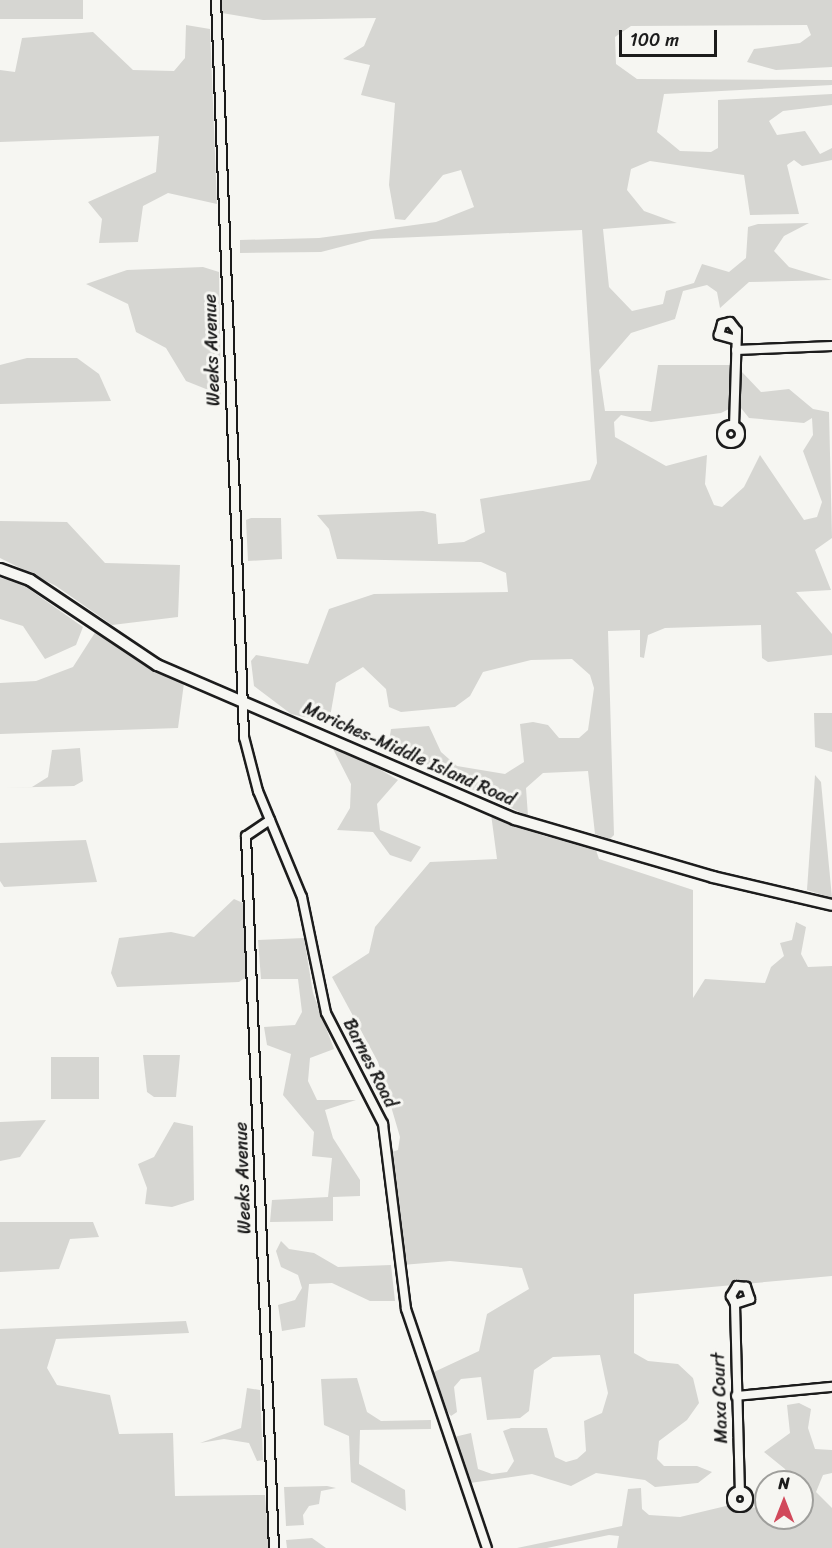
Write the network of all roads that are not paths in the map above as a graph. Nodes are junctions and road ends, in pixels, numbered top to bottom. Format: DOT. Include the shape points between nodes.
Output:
graph roads {
  1 [pos="216,0"];
  2 [pos="733,339"];
  3 [pos="832,346"];
  4 [pos="736,350"];
  5 [pos="734,425"];
  6 [pos="0,569"];
  7 [pos="241,699"];
  8 [pos="270,820"];
  9 [pos="832,905"];
  10 [pos="735,1304"];
  11 [pos="832,1387"];
  12 [pos="736,1396"];
  13 [pos="740,1491"];
  14 [pos="274,1548"];
  15 [pos="487,1548"];
  1 -- 7 [label="street, Weeks Avenue"];
  2 -- 4 [label="street"];
  3 -- 4 [label="street"];
  4 -- 5 [label="street"];
  6 -- 7 [label="main road, Moriches-Middle Island Road" via="30,580 157,665"];
  7 -- 8 [label="street, Barnes Road" via="247,754"];
  7 -- 9 [label="main road, Moriches-Middle Island Road" via="542,829"];
  8 -- 14 [label="street, Weeks Avenue" via="246,836"];
  8 -- 15 [label="street, Barnes Road" via="302,897 326,1013 383,1124 406,1309"];
  10 -- 12 [label="street, Maxa Court"];
  11 -- 12 [label="street"];
  12 -- 13 [label="street, Maxa Court"];
}
